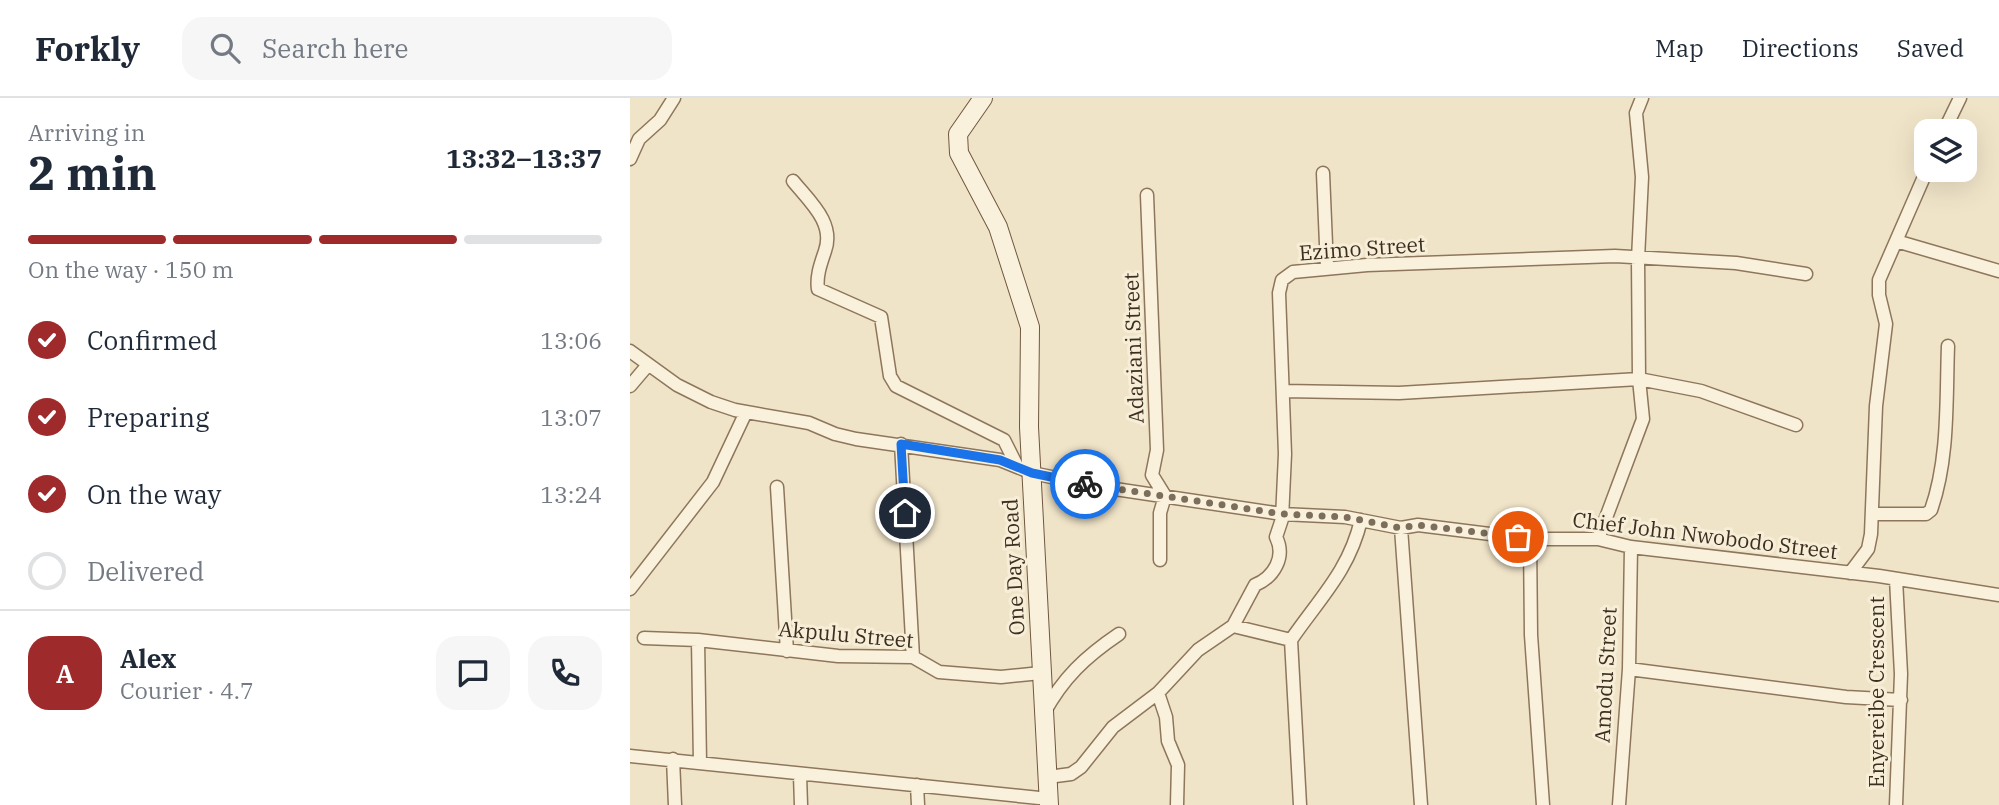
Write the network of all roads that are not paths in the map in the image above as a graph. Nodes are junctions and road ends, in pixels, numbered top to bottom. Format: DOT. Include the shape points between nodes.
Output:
graph roads {
  1 [pos="674,98"];
  2 [pos="983,98"];
  3 [pos="1642,98"];
  4 [pos="1959,98"];
  5 [pos="1949,119"];
  6 [pos="630,159"];
  7 [pos="1323,173"];
  8 [pos="793,181"];
  9 [pos="1922,182"];
  10 [pos="1147,195"];
  11 [pos="1896,241"];
  12 [pos="1638,259"];
  13 [pos="1327,268"];
  14 [pos="1999,271"];
  15 [pos="1807,274"];
  16 [pos="1948,346"];
  17 [pos="630,351"];
  18 [pos="647,366"];
  19 [pos="1639,379"];
  20 [pos="630,386"];
  21 [pos="1284,391"];
  22 [pos="746,412"];
  23 [pos="1796,425"];
  24 [pos="901,444"];
  25 [pos="1024,469"];
  26 [pos="777,487"];
  27 [pos="1165,496"];
  28 [pos="1282,514"];
  29 [pos="1873,514"];
  30 [pos="1361,520"];
  31 [pos="1401,528"];
  32 [pos="1530,539"];
  33 [pos="1598,539"];
  34 [pos="1631,547"];
  35 [pos="1160,560"];
  36 [pos="1850,573"];
  37 [pos="1895,579"];
  38 [pos="630,589"];
  39 [pos="1999,596"];
  40 [pos="1233,626"];
  41 [pos="1119,634"];
  42 [pos="644,638"];
  43 [pos="698,640"];
  44 [pos="1291,640"];
  45 [pos="787,651"];
  46 [pos="913,657"];
  47 [pos="1629,669"];
  48 [pos="1041,673"];
  49 [pos="1158,693"];
  50 [pos="1901,701"];
  51 [pos="1044,713"];
  52 [pos="630,756"];
  53 [pos="673,759"];
  54 [pos="701,764"];
  55 [pos="800,775"];
  56 [pos="1048,777"];
  57 [pos="917,785"];
  58 [pos="1049,802"];
  59 [pos="675,805"];
  60 [pos="801,805"];
  61 [pos="918,805"];
  62 [pos="1177,805"];
  63 [pos="1300,805"];
  64 [pos="1421,805"];
  65 [pos="1543,805"];
  66 [pos="1619,805"];
  67 [pos="1896,805"];
  1 -- 6 [label="street" via="660,120 639,139"];
  2 -- 25 [label="main road, One Day Road" via="958,134 959,153 998,227 1030,327"];
  3 -- 12 [label="street" via="1636,113 1642,177"];
  4 -- 5 [label="street"];
  7 -- 13 [label="street"];
  8 -- 25 [label="street" via="826,223 829,241 818,289 881,317 890,376 896,386 1004,440"];
  9 -- 11 [label="street"];
  10 -- 27 [label="street, Adaziani Street" via="1157,450 1153,475"];
  11 -- 14 [label="street"];
  11 -- 29 [label="street" via="1878,289 1886,324 1876,406"];
  12 -- 13 [label="street, Ezimo Street" via="1615,256"];
  12 -- 15 [label="street, Ezimo Street" via="1736,263"];
  12 -- 19 [label="street"];
  13 -- 21 [label="street, Ezimo Street" via="1293,272 1282,280 1279,317"];
  16 -- 29 [label="street" via="1944,446 1931,510 1926,514"];
  17 -- 18 [label="street, Chief John Nwobodo Street"];
  18 -- 20 [label="street"];
  18 -- 22 [label="street, Chief John Nwobodo Street" via="710,402"];
  19 -- 21 [label="street" via="1399,393"];
  19 -- 23 [label="street" via="1702,391"];
  19 -- 33 [label="street" via="1643,419"];
  21 -- 28 [label="street, Ezimo Street"];
  22 -- 24 [label="street, Chief John Nwobodo Street" via="809,423 856,439"];
  22 -- 38 [label="street" via="713,482"];
  24 -- 25 [label="street, Chief John Nwobodo Street" via="988,457"];
  24 -- 46 [label="street"];
  25 -- 27 [label="street, Chief John Nwobodo Street"];
  25 -- 48 [label="main road, One Day Road"];
  26 -- 45 [label="street"];
  27 -- 28 [label="street, Chief John Nwobodo Street"];
  27 -- 35 [label="street" via="1160,513"];
  28 -- 30 [label="street, Chief John Nwobodo Street"];
  28 -- 40 [label="street, Ezimo Street" via="1276,537 1282,549 1280,560 1269,579 1255,585"];
  29 -- 36 [label="street" via="1868,549"];
  30 -- 31 [label="street, Chief John Nwobodo Street"];
  30 -- 44 [label="street" via="1335,583"];
  31 -- 32 [label="street, Chief John Nwobodo Street" via="1418,525"];
  31 -- 64 [label="street"];
  32 -- 33 [label="street, Chief John Nwobodo Street"];
  32 -- 65 [label="street" via="1531,635"];
  33 -- 34 [label="street, Chief John Nwobodo Street"];
  34 -- 36 [label="street, Chief John Nwobodo Street"];
  34 -- 47 [label="street, Amodu Street"];
  36 -- 37 [label="street, Chief John Nwobodo Street"];
  37 -- 39 [label="street, Chief John Nwobodo Street"];
  37 -- 50 [label="street, Enyereibe Crescent"];
  40 -- 44 [label="street"];
  40 -- 49 [label="street" via="1198,649"];
  41 -- 51 [label="street" via="1089,654 1073,676 1061,682"];
  42 -- 43 [label="street, Akpulu Street"];
  43 -- 45 [label="street, Akpulu Street"];
  43 -- 54 [label="street"];
  44 -- 63 [label="street"];
  45 -- 46 [label="street, Akpulu Street"];
  46 -- 48 [label="street, Akpulu Street" via="939,672 1001,677"];
  47 -- 50 [label="street"];
  47 -- 66 [label="street, Amodu Street"];
  48 -- 51 [label="main road, One Day Road"];
  49 -- 56 [label="street" via="1113,727 1081,767 1071,774"];
  49 -- 62 [label="street" via="1178,765"];
  50 -- 67 [label="street, Enyereibe Crescent"];
  51 -- 56 [label="main road, One Day Road"];
  52 -- 53 [label="street"];
  53 -- 54 [label="street"];
  53 -- 59 [label="street"];
  54 -- 55 [label="street"];
  55 -- 57 [label="street"];
  55 -- 60 [label="street"];
  56 -- 58 [label="main road, One Day Road"];
  57 -- 58 [label="street"];
  57 -- 61 [label="street"];
}
